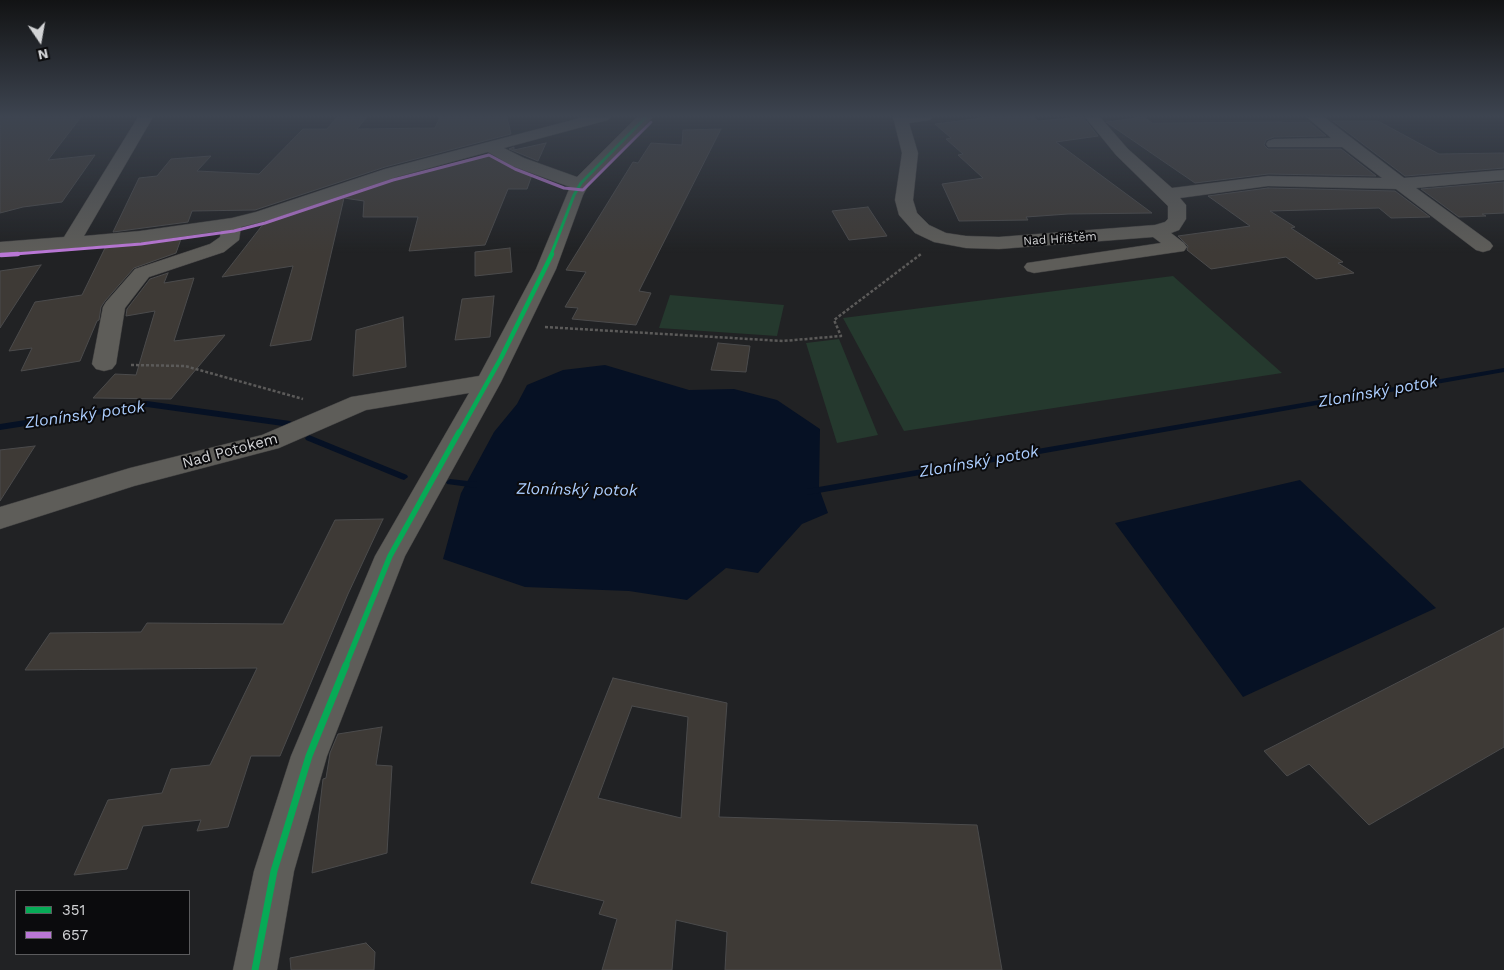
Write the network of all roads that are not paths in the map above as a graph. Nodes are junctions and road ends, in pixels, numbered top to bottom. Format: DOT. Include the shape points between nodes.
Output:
graph roads {
  1 [pos="118,162"];
  2 [pos="432,162"];
  3 [pos="521,162"];
  4 [pos="601,162"];
  5 [pos="909,162"];
  6 [pos="1133,162"];
  7 [pos="1372,162"];
  8 [pos="1504,175"];
  9 [pos="581,183"];
  10 [pos="1400,184"];
  11 [pos="1168,194"];
  12 [pos="232,224"];
  13 [pos="1157,231"];
  14 [pos="1070,238"];
  15 [pos="70,242"];
  16 [pos="1483,246"];
  17 [pos="0,248"];
  18 [pos="1091,258"];
  19 [pos="1034,267"];
  20 [pos="104,364"];
  21 [pos="488,382"];
  22 [pos="0,518"];
  23 [pos="255,970"];
  1 -- 15 [label="street"];
  2 -- 12 [label="street"];
  3 -- 9 [label="street"];
  4 -- 9 [label="street"];
  5 -- 14 [label="street, Nad Hřištěm" via="904,200 908,214 922,229 941,238 966,242"];
  6 -- 11 [label="street, Nad Hřištěm"];
  7 -- 10 [label="street"];
  8 -- 10 [label="street"];
  9 -- 21 [label="street" via="546,269"];
  10 -- 11 [label="street" via="1268,181"];
  10 -- 16 [label="street"];
  11 -- 13 [label="street, Nad Hřištěm" via="1177,205 1177,218 1172,226"];
  12 -- 15 [label="street" via="140,237"];
  12 -- 20 [label="street" via="230,240 216,248 142,273 114,307"];
  13 -- 14 [label="street, Nad Hřištěm"];
  13 -- 18 [label="street" via="1177,248"];
  14 -- 18 [label="street"];
  15 -- 17 [label="street"];
  18 -- 19 [label="street"];
  21 -- 22 [label="street, Nad Potokem" via="360,403 270,442 130,478"];
  21 -- 23 [label="street" via="390,556 309,756 274,871"];
}
